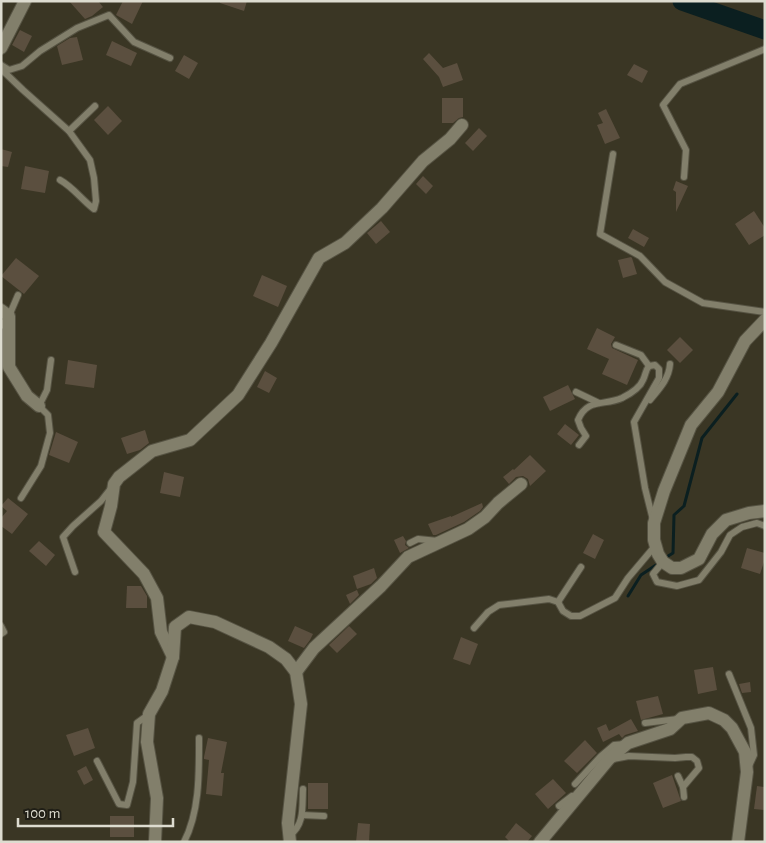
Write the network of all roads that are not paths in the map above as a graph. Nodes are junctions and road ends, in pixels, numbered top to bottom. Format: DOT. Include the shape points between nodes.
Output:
graph roads {
  1 [pos="25,1"];
  2 [pos="1,48"];
  3 [pos="765,49"];
  4 [pos="170,58"];
  5 [pos="1,67"];
  6 [pos="95,106"];
  7 [pos="462,125"];
  8 [pos="69,132"];
  9 [pos="613,154"];
  10 [pos="684,177"];
  11 [pos="60,180"];
  12 [pos="18,295"];
  13 [pos="765,312"];
  14 [pos="4,318"];
  15 [pos="765,320"];
  16 [pos="616,345"];
  17 [pos="51,360"];
  18 [pos="670,364"];
  19 [pos="649,366"];
  20 [pos="576,392"];
  21 [pos="599,403"];
  22 [pos="39,406"];
  23 [pos="642,408"];
  24 [pos="579,444"];
  25 [pos="114,484"];
  26 [pos="521,484"];
  27 [pos="21,498"];
  28 [pos="765,511"];
  29 [pos="654,523"];
  30 [pos="765,526"];
  31 [pos="442,541"];
  32 [pos="410,544"];
  33 [pos="655,546"];
  34 [pos="664,562"];
  35 [pos="581,568"];
  36 [pos="75,572"];
  37 [pos="558,602"];
  38 [pos="1,626"];
  39 [pos="474,628"];
  40 [pos="1,634"];
  41 [pos="173,657"];
  42 [pos="296,672"];
  43 [pos="729,674"];
  44 [pos="149,714"];
  45 [pos="682,718"];
  46 [pos="645,724"];
  47 [pos="199,738"];
  48 [pos="628,743"];
  49 [pos="609,759"];
  50 [pos="97,761"];
  51 [pos="747,772"];
  52 [pos="678,776"];
  53 [pos="683,787"];
  54 [pos="303,789"];
  55 [pos="577,790"];
  56 [pos="684,797"];
  57 [pos="560,806"];
  58 [pos="302,815"];
  59 [pos="324,816"];
  60 [pos="289,839"];
  61 [pos="155,842"];
  62 [pos="184,842"];
  63 [pos="540,842"];
  64 [pos="738,842"];
  1 -- 2 [label="street"];
  3 -- 10 [label="lane" via="680,84 664,105 686,150"];
  4 -- 5 [label="lane" via="134,42 110,15 77,28 22,66 9,70"];
  5 -- 8 [label="lane"];
  6 -- 8 [label="lane"];
  7 -- 25 [label="street" via="345,243 319,258 238,395 190,440 152,451"];
  8 -- 11 [label="lane" via="90,160 96,201 94,208"];
  9 -- 13 [label="lane" via="600,234 640,256 665,282 703,303"];
  12 -- 14 [label="lane"];
  14 -- 22 [label="street" via="9,367 28,396"];
  15 -- 29 [label="street" via="745,341 718,392 691,425"];
  16 -- 19 [label="lane" via="641,355"];
  17 -- 22 [label="lane" via="47,390"];
  18 -- 23 [label="lane" via="670,372 662,386"];
  19 -- 21 [label="lane" via="643,382 636,389 622,398"];
  19 -- 23 [label="lane" via="659,369 658,378"];
  20 -- 21 [label="lane"];
  21 -- 24 [label="lane" via="581,413 578,420 586,436"];
  22 -- 27 [label="lane" via="48,414 50,433 41,466"];
  23 -- 29 [label="lane" via="634,422"];
  25 -- 36 [label="lane" via="63,537"];
  25 -- 41 [label="street" via="104,532 144,574 153,590 161,632"];
  26 -- 31 [label="street" via="485,517"];
  28 -- 34 [label="street" via="726,520 712,534 699,559 681,568 672,568"];
  29 -- 33 [label="street"];
  30 -- 34 [label="lane" via="757,523 730,535 699,580 677,586 657,582 653,574"];
  31 -- 32 [label="lane" via="418,539"];
  31 -- 42 [label="street" via="408,557 314,648"];
  33 -- 34 [label="street"];
  33 -- 37 [label="lane" via="614,598 580,616 571,616 563,611"];
  35 -- 37 [label="lane"];
  37 -- 39 [label="lane" via="550,599 499,606 488,612"];
  38 -- 40 [label="lane" via="4,632"];
  41 -- 42 [label="street" via="175,627 189,617 215,622 269,647 286,659"];
  41 -- 44 [label="street" via="162,691"];
  42 -- 60 [label="street" via="301,704"];
  43 -- 51 [label="lane" via="751,728 754,755"];
  44 -- 50 [label="lane" via="137,723 133,782 127,805 119,804"];
  44 -- 61 [label="street" via="147,742 157,798"];
  45 -- 46 [label="lane"];
  45 -- 48 [label="street" via="670,729"];
  45 -- 51 [label="street" via="709,713 724,720 745,752"];
  47 -- 62 [label="lane" via="198,791"];
  48 -- 49 [label="street"];
  48 -- 55 [label="lane" via="614,745 601,756"];
  49 -- 53 [label="lane" via="628,756 692,758 699,768"];
  49 -- 55 [label="street"];
  51 -- 64 [label="street"];
  52 -- 53 [label="lane"];
  53 -- 56 [label="lane"];
  54 -- 58 [label="lane"];
  55 -- 57 [label="lane"];
  55 -- 63 [label="street"];
  58 -- 59 [label="lane"];
  58 -- 60 [label="lane"];
}
